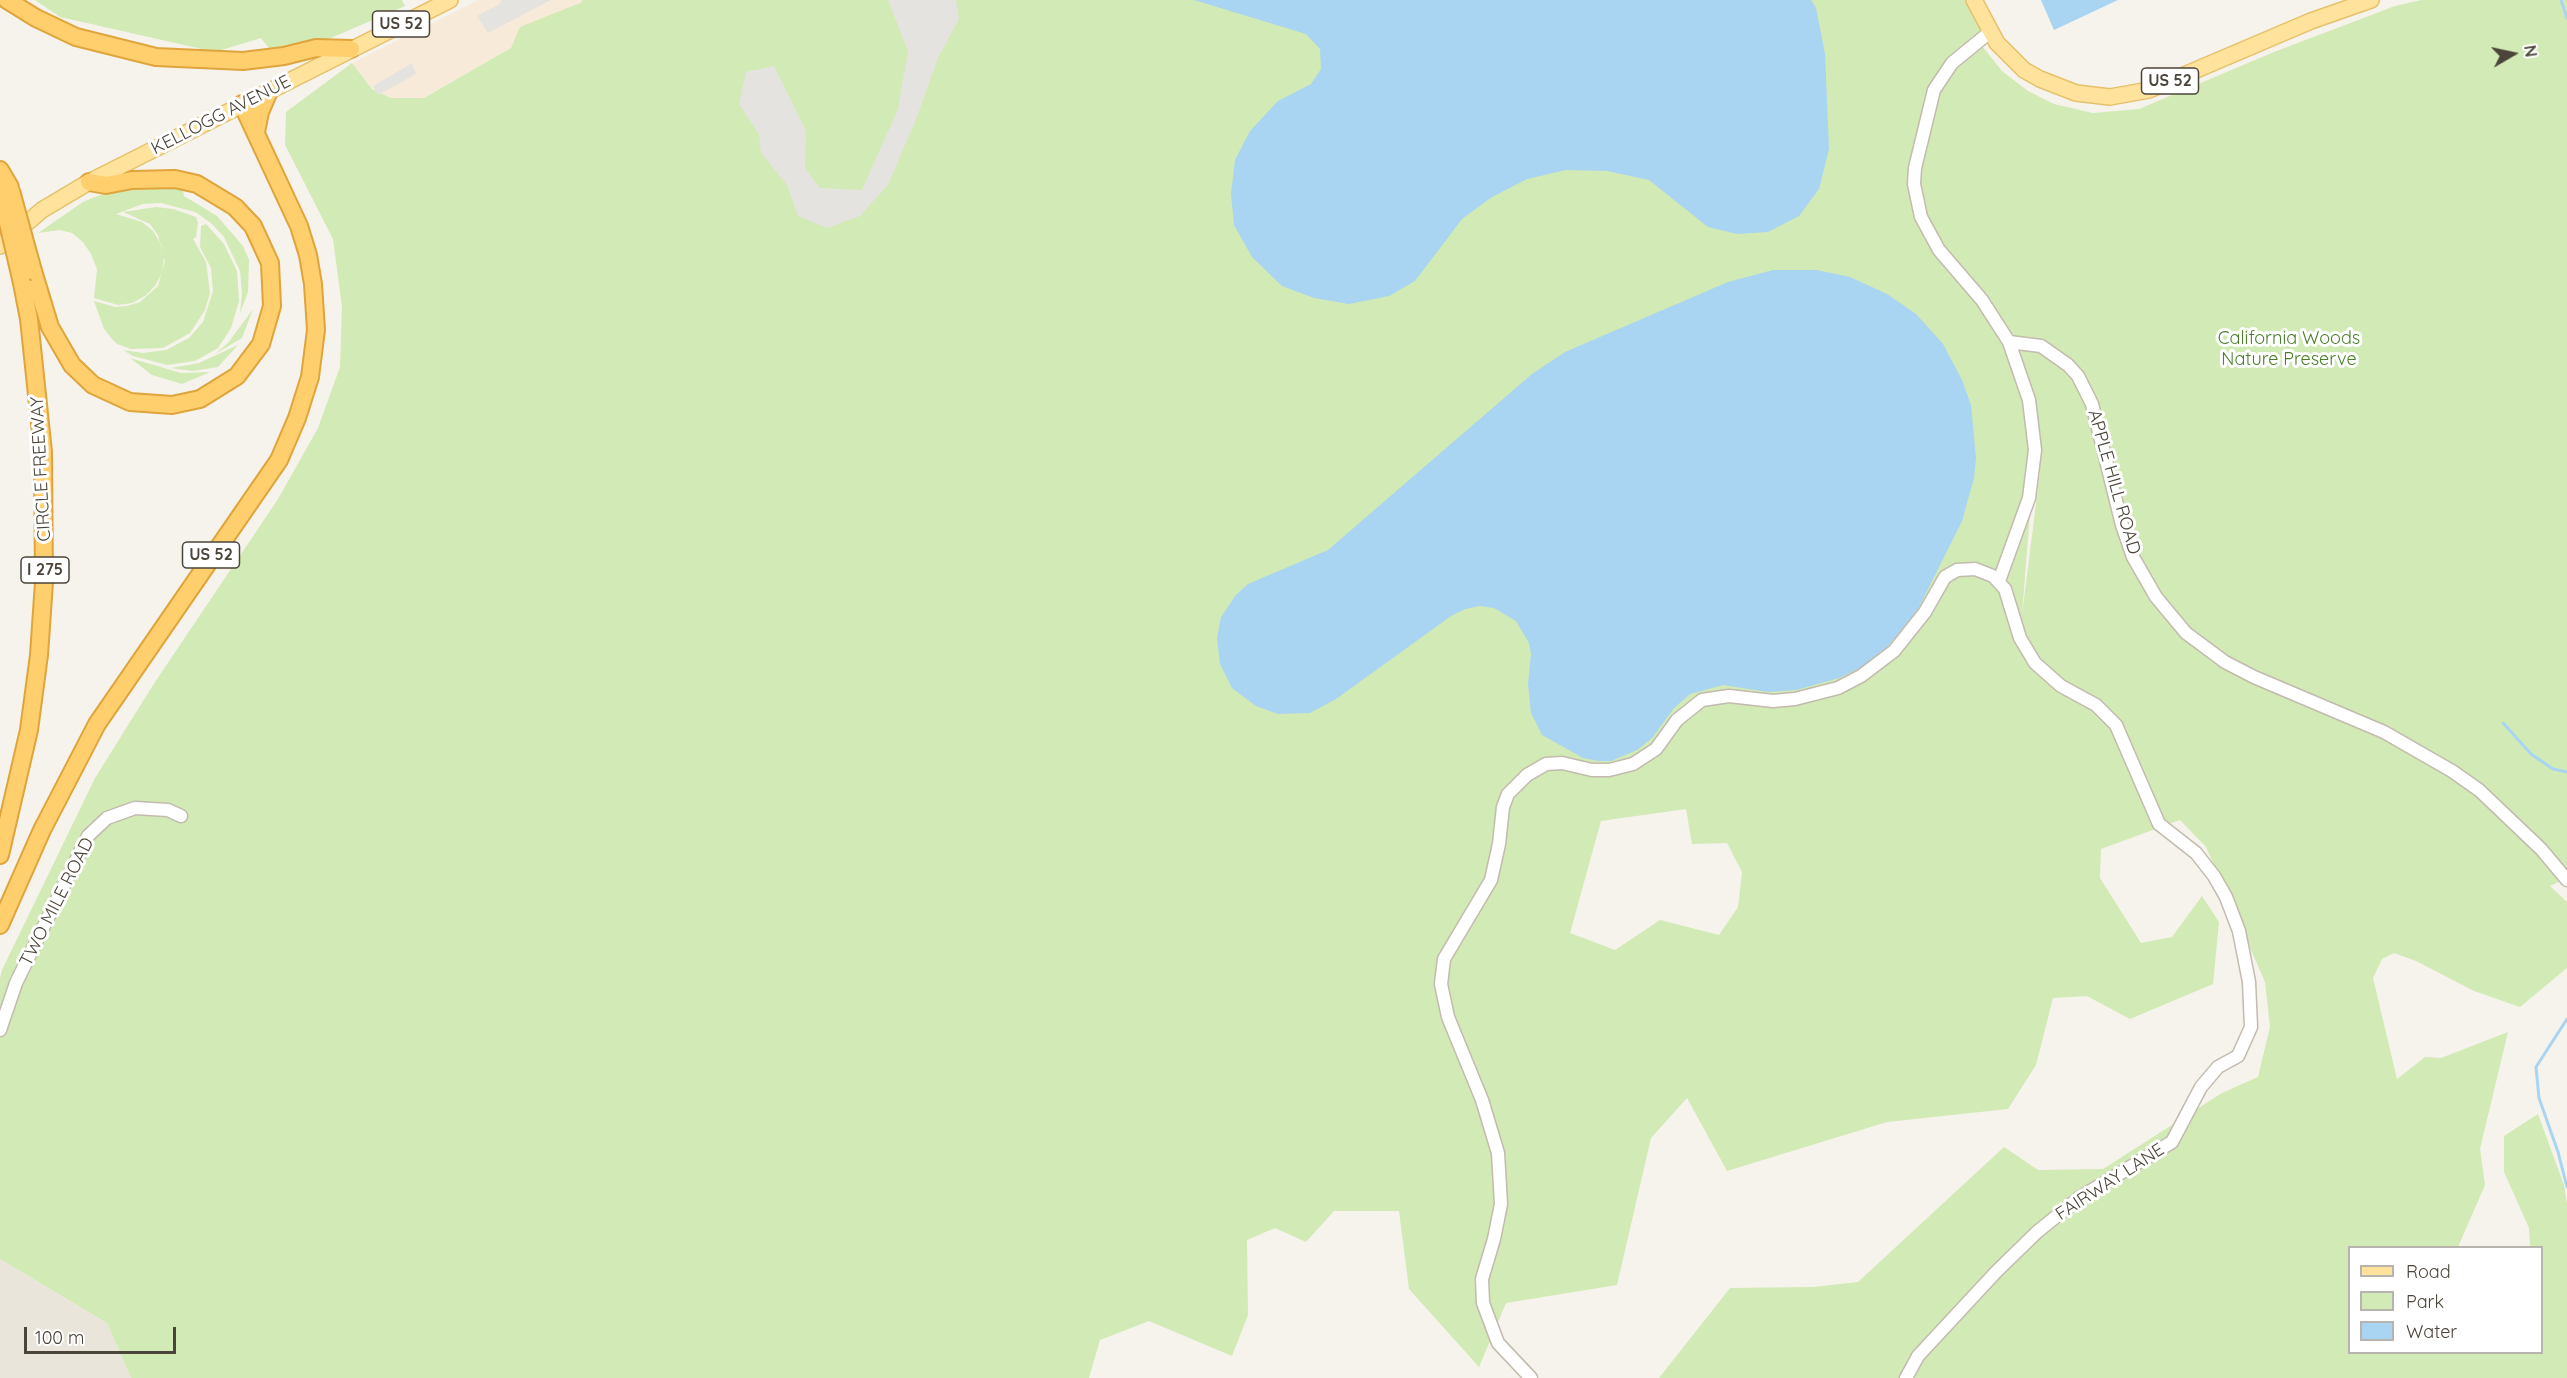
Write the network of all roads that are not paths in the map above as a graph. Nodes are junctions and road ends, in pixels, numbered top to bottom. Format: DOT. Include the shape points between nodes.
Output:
graph roads {
  1 [pos="7,0"];
  2 [pos="450,0"];
  3 [pos="1974,0"];
  4 [pos="2371,0"];
  5 [pos="1990,32"];
  6 [pos="351,49"];
  7 [pos="269,91"];
  8 [pos="242,104"];
  9 [pos="256,132"];
  10 [pos="0,170"];
  11 [pos="89,182"];
  12 [pos="4,191"];
  13 [pos="0,246"];
  14 [pos="28,277"];
  15 [pos="2009,342"];
  16 [pos="1999,581"];
  17 [pos="181,816"];
  18 [pos="0,855"];
  19 [pos="2567,880"];
  20 [pos="0,925"];
  21 [pos="0,1030"];
  22 [pos="1531,1378"];
  23 [pos="1906,1378"];
  1 -- 6 [label="highway" via="76,37 156,57 243,61 316,48"];
  2 -- 6 [label="main road, KELLOGG AVENUE / US 52"];
  3 -- 5 [label="main road, US 52"];
  4 -- 5 [label="main road, US 52" via="2311,21 2149,90 2110,97 2076,93 2040,79 2008,56"];
  5 -- 15 [label="street" via="1941,77 1931,101 1914,184 1921,217 1930,236 1982,300"];
  6 -- 7 [label="main road, KELLOGG AVENUE / US 52"];
  7 -- 8 [label="main road, KELLOGG AVENUE / US 52"];
  7 -- 9 [label="highway"];
  8 -- 9 [label="highway, US 52"];
  8 -- 11 [label="main road, KELLOGG AVENUE / US 52"];
  9 -- 20 [label="highway, US 52" via="299,226 313,284 316,330 310,377 300,408 279,460 97,724 42,830"];
  10 -- 12 [label="highway, CIRCLE FREEWAY"];
  11 -- 13 [label="main road, KELLOGG AVENUE / US 52" via="42,210"];
  11 -- 14 [label="highway" via="106,185 175,179 197,184 235,207 260,239 272,278 271,312 257,350 237,376 201,399 156,406 124,400 93,385 60,350"];
  12 -- 14 [label="highway, CIRCLE FREEWAY / I 275, bridge"];
  14 -- 18 [label="highway, CIRCLE FREEWAY / I 275" via="43,452 44,582 29,730"];
  15 -- 16 [label="street" via="2029,400 2034,450 2029,498"];
  15 -- 19 [label="street, APPLE HILL ROAD" via="2041,346 2078,376 2092,404 2133,557 2156,597 2186,633 2224,662 2384,732 2452,771 2541,849"];
  16 -- 22 [label="street" via="1975,569 1951,573 1894,651 1838,688 1773,701 1729,696 1702,700 1677,720 1656,749 1633,764 1609,770 1562,762 1546,764 1527,775 1508,794 1491,880 1444,959 1441,984 1448,1017 1482,1100 1499,1162 1499,1221 1482,1278 1483,1303 1498,1343"];
  16 -- 23 [label="street, FAIRWAY LANE" via="2028,652 2061,686 2096,705 2116,725 2159,824 2202,859 2226,897 2239,931 2249,982 2250,1027 2238,1056 2218,1067 2201,1087 2172,1142 2079,1198 2037,1232 1918,1356"];
  17 -- 21 [label="street, TWO MILE ROAD" via="168,810 135,808 106,818 88,836 16,983"];
}
